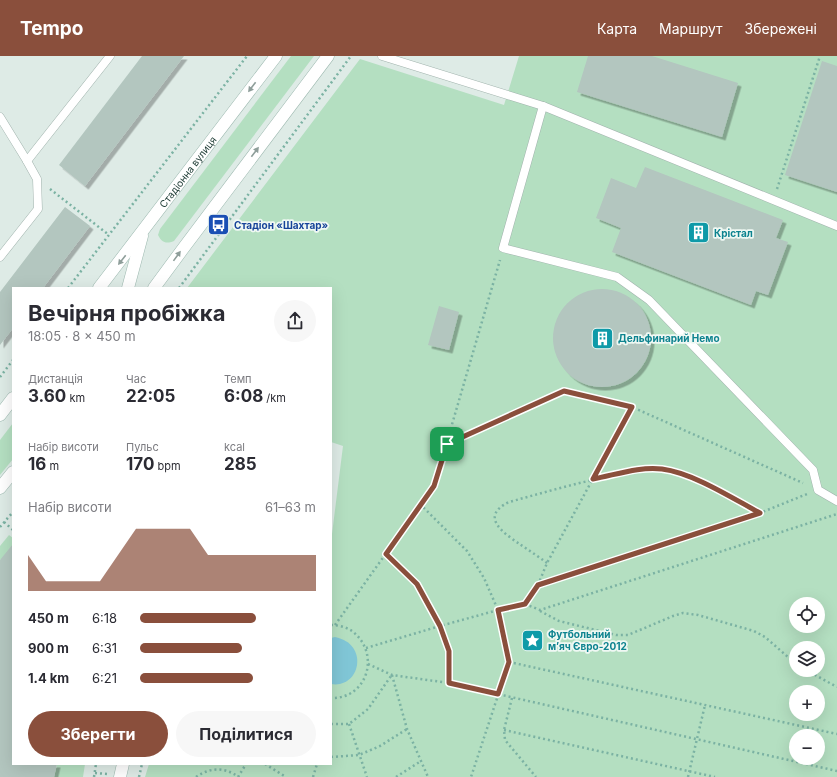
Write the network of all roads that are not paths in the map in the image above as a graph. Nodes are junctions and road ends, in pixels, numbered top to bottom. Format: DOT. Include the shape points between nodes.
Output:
graph roads {
  1 [pos="110,56"];
  2 [pos="276,56"];
  3 [pos="328,56"];
  4 [pos="382,56"];
  5 [pos="544,106"];
  6 [pos="0,117"];
  7 [pos="27,161"];
  8 [pos="837,226"];
  9 [pos="143,231"];
  10 [pos="0,257"];
  11 [pos="100,287"];
  12 [pos="128,287"];
  13 [pos="155,287"];
  14 [pos="12,399"];
  15 [pos="0,414"];
  16 [pos="12,473"];
  17 [pos="0,488"];
  18 [pos="837,501"];
  19 [pos="123,765"];
  20 [pos="120,777"];
  1 -- 7 [label="lane"];
  2 -- 9 [label="street, Стадіонна вулиця, one-way"];
  13 -- 3 [label="street, one-way"];
  4 -- 5 [label="lane"];
  5 -- 8 [label="lane"];
  5 -- 18 [label="lane" via="503,248 617,277 649,300 813,470 818,490"];
  6 -- 7 [label="lane"];
  7 -- 10 [label="lane" via="37,179 38,209"];
  9 -- 11 [label="street, Стадіонна вулиця, one-way"];
  9 -- 12 [label="street"];
  14 -- 15 [label="street"];
  16 -- 17 [label="street"];
  19 -- 20 [label="street"];
}
